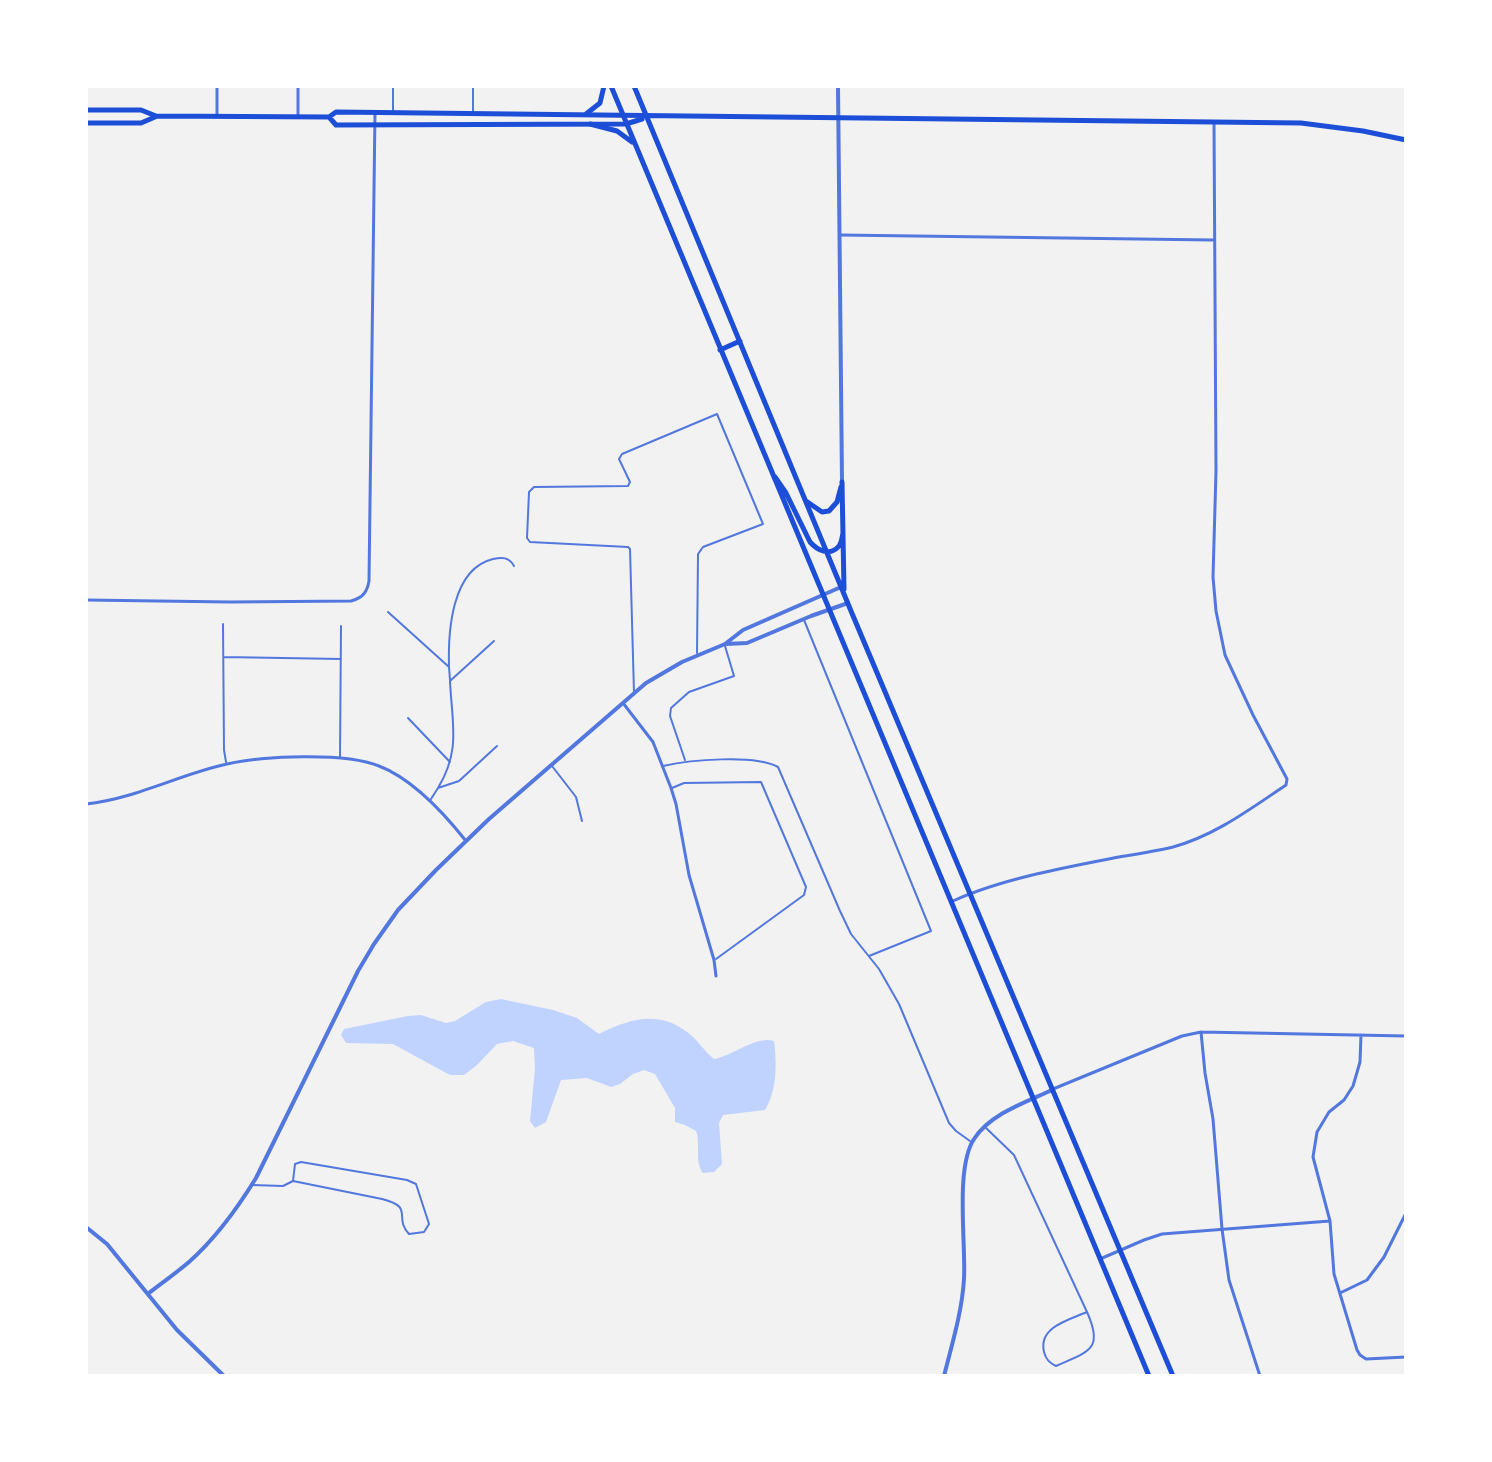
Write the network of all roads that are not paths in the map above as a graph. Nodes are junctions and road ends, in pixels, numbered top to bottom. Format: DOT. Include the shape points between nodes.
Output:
graph roads {
  1 [pos="217,86"];
  2 [pos="298,86"];
  3 [pos="393,86"];
  4 [pos="473,86"];
  5 [pos="604,86"];
  6 [pos="611,86"];
  7 [pos="634,86"];
  8 [pos="838,86"];
  9 [pos="86,110"];
  10 [pos="375,112"];
  11 [pos="393,113"];
  12 [pos="473,113"];
  13 [pos="534,114"];
  14 [pos="586,114"];
  15 [pos="623,115"];
  16 [pos="156,116"];
  17 [pos="217,116"];
  18 [pos="298,117"];
  19 [pos="329,117"];
  20 [pos="647,117"];
  21 [pos="837,117"];
  22 [pos="1214,122"];
  23 [pos="86,123"];
  24 [pos="590,124"];
  25 [pos="626,124"];
  26 [pos="375,125"];
  27 [pos="534,125"];
  28 [pos="1406,140"];
  29 [pos="636,147"];
  30 [pos="840,235"];
  31 [pos="1214,240"];
  32 [pos="740,341"];
  33 [pos="720,350"];
  34 [pos="770,470"];
  35 [pos="842,482"];
  36 [pos="806,501"];
  37 [pos="843,533"];
  38 [pos="827,551"];
  39 [pos="514,566"];
  40 [pos="841,587"];
  41 [pos="844,594"];
  42 [pos="822,595"];
  43 [pos="86,600"];
  44 [pos="848,603"];
  45 [pos="828,609"];
  46 [pos="388,612"];
  47 [pos="803,619"];
  48 [pos="223,624"];
  49 [pos="341,626"];
  50 [pos="494,641"];
  51 [pos="725,644"];
  52 [pos="697,655"];
  53 [pos="223,657"];
  54 [pos="341,659"];
  55 [pos="449,667"];
  56 [pos="450,681"];
  57 [pos="634,693"];
  58 [pos="623,703"];
  59 [pos="408,718"];
  60 [pos="497,746"];
  61 [pos="340,758"];
  62 [pos="685,761"];
  63 [pos="451,763"];
  64 [pos="227,764"];
  65 [pos="551,765"];
  66 [pos="662,766"];
  67 [pos="438,788"];
  68 [pos="671,788"];
  69 [pos="429,801"];
  70 [pos="86,804"];
  71 [pos="582,821"];
  72 [pos="466,842"];
  73 [pos="970,894"];
  74 [pos="951,902"];
  75 [pos="869,956"];
  76 [pos="714,960"];
  77 [pos="716,976"];
  78 [pos="1201,1032"];
  79 [pos="1361,1035"];
  80 [pos="1406,1036"];
  81 [pos="1052,1090"];
  82 [pos="1033,1099"];
  83 [pos="985,1126"];
  84 [pos="972,1142"];
  85 [pos="293,1181"];
  86 [pos="251,1185"];
  87 [pos="1406,1213"];
  88 [pos="1330,1221"];
  89 [pos="86,1227"];
  90 [pos="1222,1229"];
  91 [pos="1121,1250"];
  92 [pos="1100,1259"];
  93 [pos="149,1293"];
  94 [pos="1340,1293"];
  95 [pos="1087,1312"];
  96 [pos="1406,1357"];
  97 [pos="224,1376"];
  98 [pos="944,1376"];
  99 [pos="1149,1376"];
  100 [pos="1173,1376"];
  101 [pos="1260,1376"];
  1 -- 17 [label="street"];
  2 -- 18 [label="street"];
  3 -- 11 [label="lane"];
  4 -- 12 [label="lane"];
  5 -- 14 [label="main road" via="600,103"];
  6 -- 15 [label="main road"];
  7 -- 20 [label="main road"];
  8 -- 21 [label="street"];
  9 -- 16 [label="main road" via="141,110"];
  10 -- 11 [label="main road"];
  10 -- 19 [label="main road" via="336,112"];
  10 -- 26 [label="street"];
  11 -- 12 [label="main road"];
  12 -- 13 [label="main road"];
  13 -- 14 [label="main road"];
  13 -- 27 [label="main road"];
  14 -- 15 [label="main road"];
  15 -- 20 [label="main road"];
  15 -- 25 [label="main road"];
  16 -- 17 [label="main road"];
  16 -- 23 [label="main road" via="141,123"];
  17 -- 18 [label="main road"];
  18 -- 19 [label="main road"];
  19 -- 26 [label="main road" via="336,125"];
  20 -- 21 [label="main road"];
  20 -- 25 [label="main road"];
  20 -- 32 [label="main road"];
  21 -- 22 [label="main road"];
  21 -- 30 [label="street"];
  22 -- 28 [label="main road" via="1301,123"];
  22 -- 31 [label="street"];
  24 -- 25 [label="main road"];
  24 -- 27 [label="main road"];
  24 -- 29 [label="main road" via="617,131"];
  25 -- 29 [label="main road"];
  26 -- 27 [label="main road"];
  26 -- 43 [label="street" via="365,594 351,601"];
  29 -- 33 [label="main road"];
  30 -- 31 [label="street"];
  30 -- 35 [label="street"];
  31 -- 73 [label="street" via="1216,611 1225,655 1286,785 1240,818 1194,840"];
  32 -- 33 [label="main road"];
  32 -- 36 [label="main road"];
  33 -- 34 [label="main road"];
  34 -- 38 [label="main road" via="810,542"];
  34 -- 42 [label="main road"];
  35 -- 36 [label="main road" via="829,511"];
  35 -- 37 [label="main road"];
  36 -- 38 [label="main road"];
  37 -- 38 [label="main road" via="839,545"];
  37 -- 41 [label="main road"];
  38 -- 40 [label="main road"];
  39 -- 55 [label="lane" via="511,560 491,559 468,575 449,629"];
  40 -- 41 [label="main road"];
  40 -- 42 [label="street"];
  41 -- 44 [label="main road"];
  42 -- 45 [label="main road"];
  42 -- 51 [label="street" via="743,630"];
  44 -- 45 [label="street"];
  44 -- 73 [label="main road"];
  45 -- 47 [label="street"];
  45 -- 74 [label="main road"];
  46 -- 55 [label="lane"];
  47 -- 51 [label="street" via="747,643"];
  47 -- 75 [label="lane" via="931,931"];
  48 -- 53 [label="lane"];
  49 -- 54 [label="lane"];
  50 -- 56 [label="lane"];
  51 -- 52 [label="street"];
  51 -- 62 [label="lane" via="734,676 689,692 671,708"];
  52 -- 57 [label="street"];
  52 -- 57 [label="lane" via="698,554 703,547 763,524 717,414 622,454 628,486 534,487 529,492 530,542 630,549"];
  53 -- 54 [label="lane"];
  53 -- 64 [label="lane"];
  54 -- 61 [label="lane"];
  55 -- 56 [label="lane"];
  56 -- 63 [label="lane"];
  57 -- 58 [label="street"];
  58 -- 65 [label="street"];
  58 -- 66 [label="street" via="653,742"];
  59 -- 63 [label="lane"];
  60 -- 67 [label="lane" via="459,781"];
  61 -- 64 [label="street"];
  61 -- 69 [label="street" via="381,766"];
  62 -- 66 [label="lane"];
  62 -- 75 [label="lane" via="764,761 778,767 851,934"];
  63 -- 67 [label="lane"];
  64 -- 70 [label="street"];
  65 -- 71 [label="lane" via="574,793"];
  65 -- 72 [label="street"];
  66 -- 68 [label="street"];
  67 -- 69 [label="lane"];
  68 -- 76 [label="street"];
  68 -- 76 [label="lane" via="684,783 761,782 806,887 804,895"];
  69 -- 72 [label="street"];
  72 -- 86 [label="street" via="398,910 374,944"];
  73 -- 74 [label="street"];
  73 -- 81 [label="main road"];
  74 -- 82 [label="main road"];
  75 -- 84 [label="lane" via="899,1004 949,1123"];
  76 -- 77 [label="street"];
  78 -- 79 [label="street"];
  78 -- 81 [label="street"];
  78 -- 90 [label="street"];
  79 -- 80 [label="street"];
  79 -- 88 [label="street" via="1353,1086 1317,1132 1313,1157"];
  81 -- 82 [label="street"];
  81 -- 91 [label="main road"];
  82 -- 83 [label="street"];
  82 -- 92 [label="main road"];
  83 -- 84 [label="street"];
  83 -- 95 [label="lane" via="1014,1155"];
  84 -- 98 [label="street" via="963,1171 963,1282"];
  85 -- 85 [label="lane" via="396,1202 409,1234 424,1232 429,1224 416,1184 407,1180 301,1162 295,1164"];
  85 -- 86 [label="lane" via="283,1186"];
  86 -- 93 [label="street" via="211,1239"];
  87 -- 94 [label="street" via="1367,1280"];
  88 -- 90 [label="street"];
  88 -- 94 [label="street"];
  89 -- 93 [label="street"];
  90 -- 91 [label="street" via="1162,1234"];
  90 -- 101 [label="street" via="1229,1280"];
  91 -- 92 [label="street"];
  91 -- 100 [label="main road"];
  92 -- 99 [label="main road"];
  93 -- 97 [label="street" via="177,1330"];
  94 -- 96 [label="street" via="1360,1355"];
  95 -- 95 [label="lane" via="1094,1345 1056,1366 1049,1363 1043,1339 1047,1331"];
}
